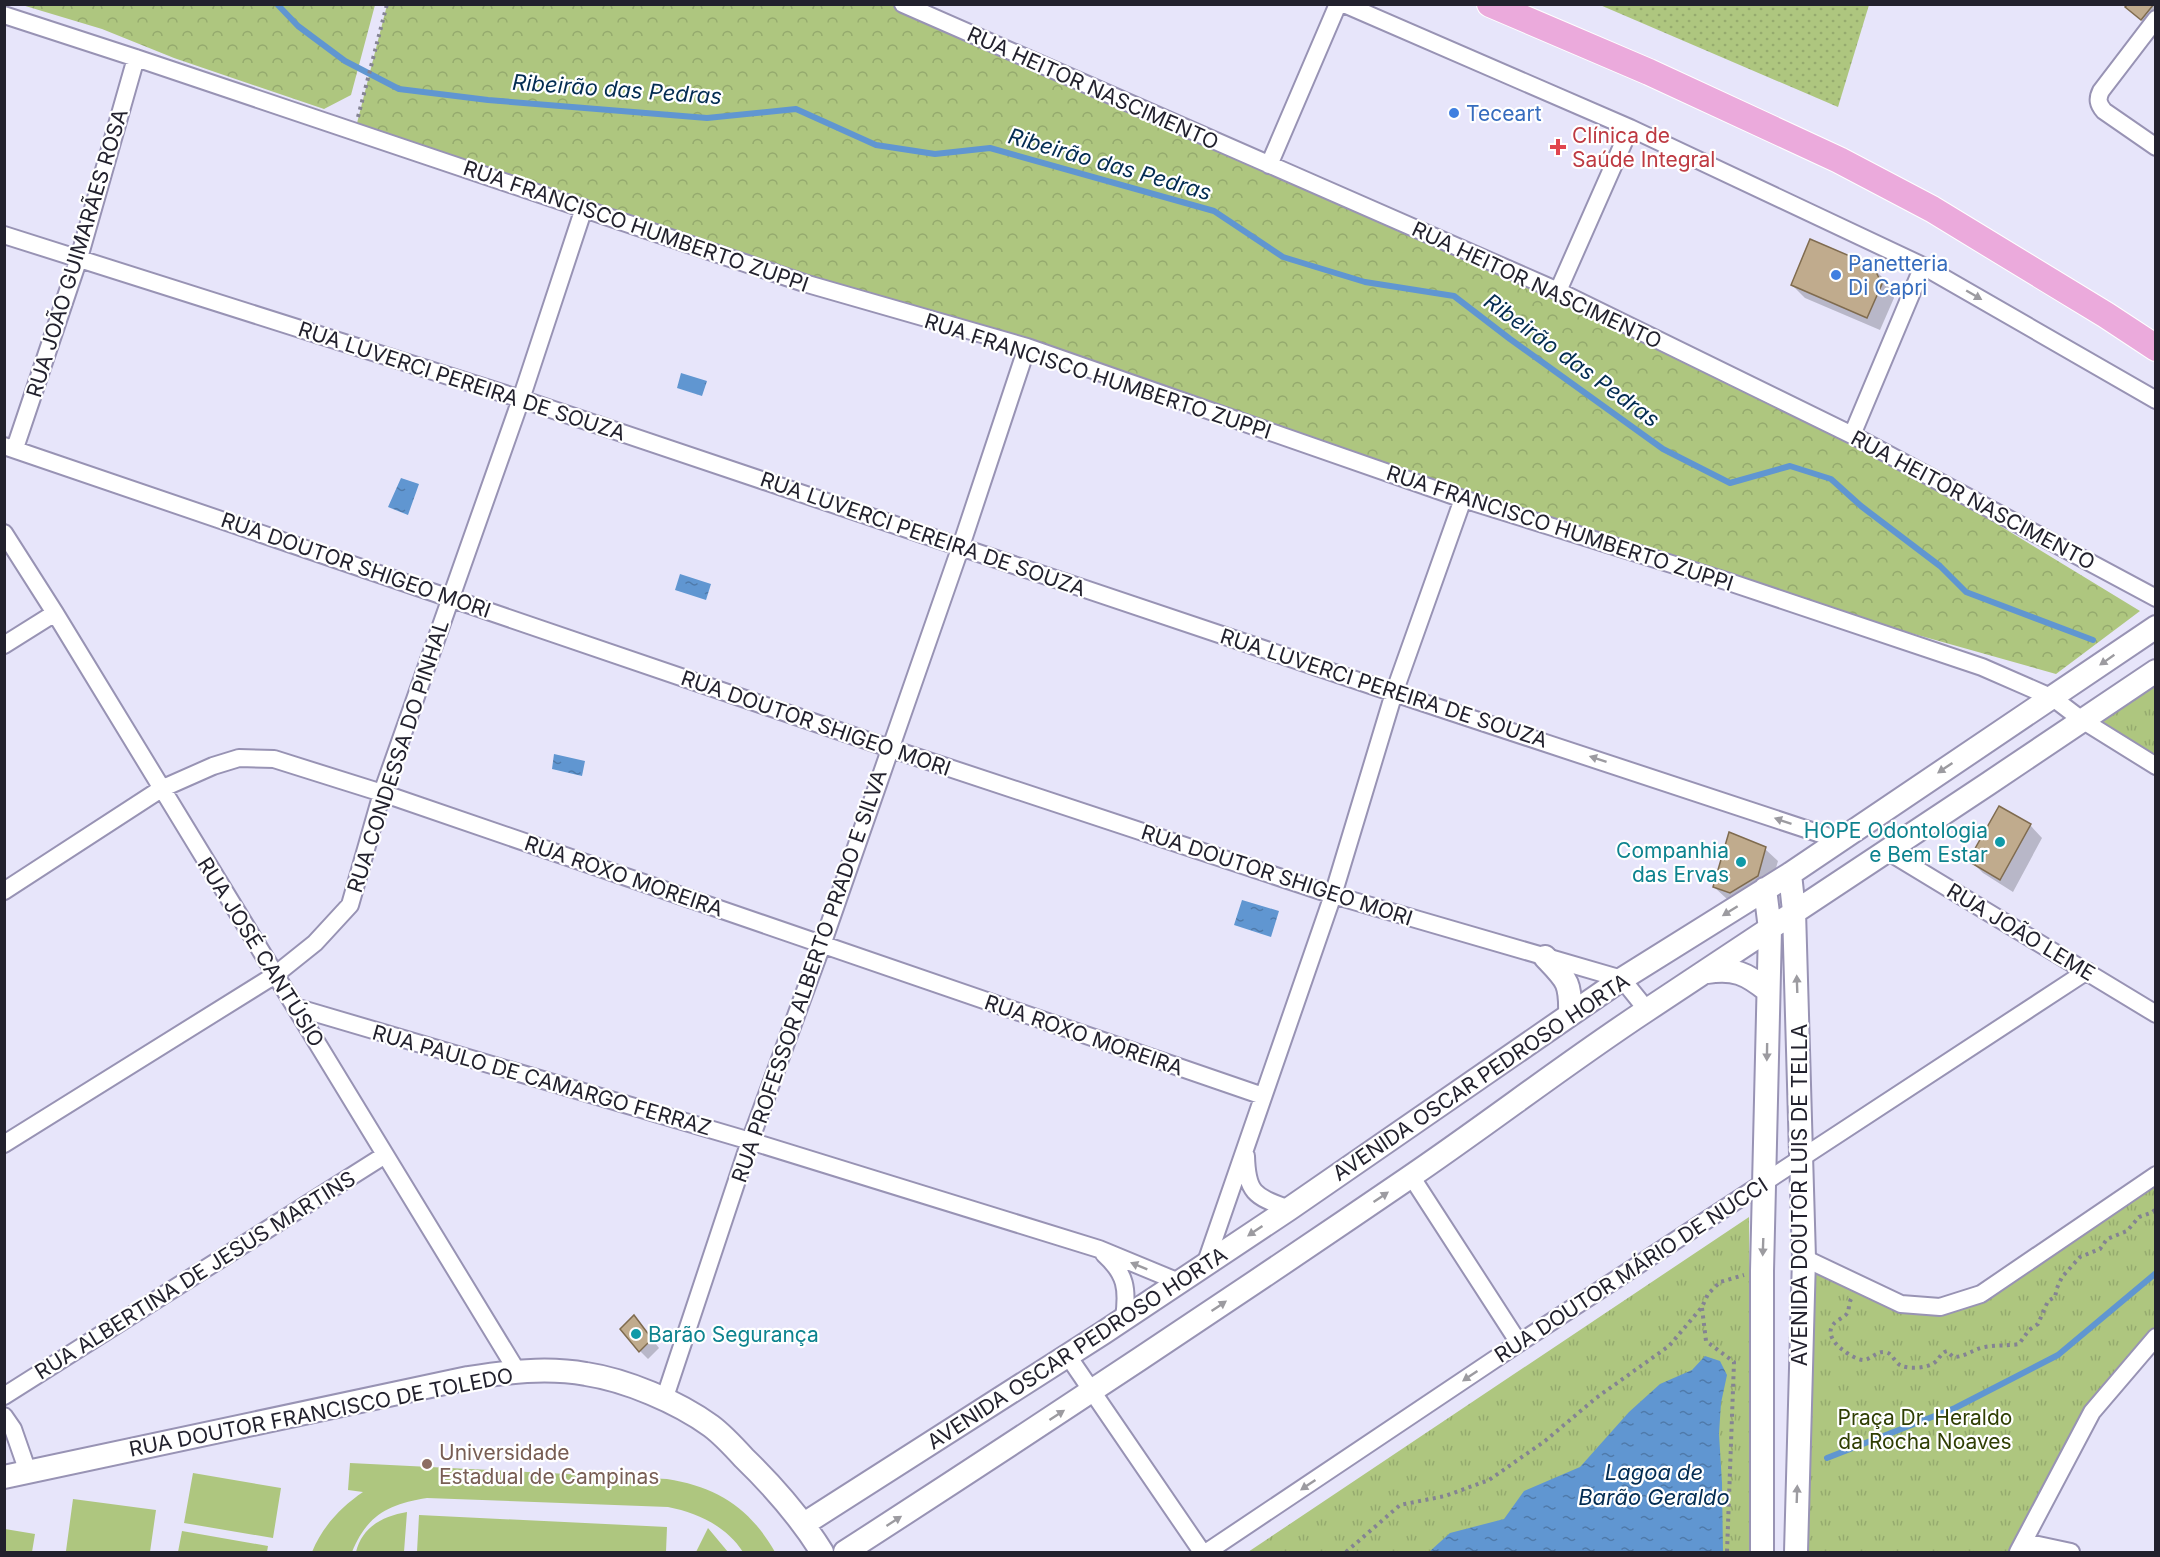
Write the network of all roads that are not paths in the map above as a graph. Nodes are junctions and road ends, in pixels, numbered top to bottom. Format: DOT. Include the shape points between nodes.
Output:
graph roads {
  1 [pos="903,4"];
  2 [pos="1338,4"];
  3 [pos="1344,4"];
  4 [pos="1490,4"];
  5 [pos="4,15"];
  6 [pos="2156,19"];
  7 [pos="136,58"];
  8 [pos="1630,128"];
  9 [pos="2156,147"];
  10 [pos="1269,165"];
  11 [pos="584,208"];
  12 [pos="4,235"];
  13 [pos="79,258"];
  14 [pos="1923,266"];
  15 [pos="1558,291"];
  16 [pos="2106,315"];
  17 [pos="2156,334"];
  18 [pos="1027,347"];
  19 [pos="2156,348"];
  20 [pos="521,399"];
  21 [pos="2156,400"];
  22 [pos="1851,435"];
  23 [pos="10,447"];
  24 [pos="1462,499"];
  25 [pos="4,533"];
  26 [pos="961,546"];
  27 [pos="450,597"];
  28 [pos="2156,598"];
  29 [pos="55,613"];
  30 [pos="2156,627"];
  31 [pos="4,645"];
  32 [pos="2156,670"];
  33 [pos="1394,693"];
  34 [pos="2053,698"];
  35 [pos="2082,720"];
  36 [pos="889,748"];
  37 [pos="2156,766"];
  38 [pos="161,789"];
  39 [pos="382,793"];
  40 [pos="1839,840"];
  41 [pos="1887,851"];
  42 [pos="1790,874"];
  43 [pos="1765,889"];
  44 [pos="4,891"];
  45 [pos="1333,895"];
  46 [pos="1794,911"];
  47 [pos="1770,929"];
  48 [pos="822,945"];
  49 [pos="1545,957"];
  50 [pos="2087,971"];
  51 [pos="1707,972"];
  52 [pos="275,975"];
  53 [pos="1622,979"];
  54 [pos="1768,991"];
  55 [pos="295,1007"];
  56 [pos="1647,1010"];
  57 [pos="2156,1014"];
  58 [pos="1570,1015"];
  59 [pos="1263,1096"];
  60 [pos="750,1141"];
  61 [pos="1246,1143"];
  62 [pos="4,1144"];
  63 [pos="386,1155"];
  64 [pos="1802,1159"];
  65 [pos="2156,1175"];
  66 [pos="1411,1176"];
  67 [pos="1765,1183"];
  68 [pos="1289,1209"];
  69 [pos="1099,1249"];
  70 [pos="1804,1257"];
  71 [pos="1205,1265"];
  72 [pos="1179,1282"];
  73 [pos="1125,1318"];
  74 [pos="2156,1337"];
  75 [pos="1519,1343"];
  76 [pos="1068,1356"];
  77 [pos="517,1371"];
  78 [pos="1092,1392"];
  79 [pos="4,1396"];
  80 [pos="664,1400"];
  81 [pos="4,1416"];
  82 [pos="28,1472"];
  83 [pos="4,1477"];
  84 [pos="804,1524"];
  85 [pos="2021,1547"];
  86 [pos="822,1552"];
  87 [pos="845,1552"];
  88 [pos="1202,1552"];
  89 [pos="1207,1552"];
  90 [pos="1762,1552"];
  91 [pos="1796,1552"];
  92 [pos="2071,1552"];
  1 -- 10 [label="street, RUA HEITOR NASCIMENTO"];
  2 -- 10 [label="street"];
  3 -- 8 [label="street"];
  4 -- 16 [label="main road" via="1839,160 1932,209"];
  5 -- 7 [label="street, RUA FRANCISCO HUMBERTO ZUPPI"];
  6 -- 9 [label="street" via="2098,98 2104,111"];
  7 -- 11 [label="street, RUA FRANCISCO HUMBERTO ZUPPI"];
  7 -- 13 [label="street, RUA JOÃO GUIMARÃES ROSA"];
  8 -- 14 [label="street"];
  8 -- 15 [label="street"];
  10 -- 15 [label="street, RUA HEITOR NASCIMENTO"];
  11 -- 18 [label="street, RUA FRANCISCO HUMBERTO ZUPPI" via="804,283"];
  11 -- 20 [label="street, RUA CONDESSA DO PINHAL"];
  12 -- 13 [label="street, RUA LUVERCI PEREIRA DE SOUZA"];
  13 -- 20 [label="street, RUA LUVERCI PEREIRA DE SOUZA"];
  13 -- 23 [label="street, RUA JOÃO GUIMARÃES ROSA"];
  14 -- 21 [label="street, one-way"];
  14 -- 22 [label="street"];
  15 -- 22 [label="street, RUA HEITOR NASCIMENTO"];
  16 -- 17 [label="main road"];
  16 -- 19 [label="main road"];
  18 -- 24 [label="street, RUA FRANCISCO HUMBERTO ZUPPI"];
  18 -- 26 [label="street, RUA PROFESSOR ALBERTO PRADO E SILVA"];
  20 -- 26 [label="street, RUA LUVERCI PEREIRA DE SOUZA"];
  20 -- 27 [label="street, RUA CONDESSA DO PINHAL"];
  22 -- 28 [label="street, RUA HEITOR NASCIMENTO"];
  23 -- 27 [label="street, RUA DOUTOR SHIGEO MORI"];
  24 -- 33 [label="street"];
  24 -- 34 [label="street, RUA FRANCISCO HUMBERTO ZUPPI" via="1938,652"];
  25 -- 29 [label="street, RUA JOSÉ CANTÚSIO"];
  26 -- 33 [label="street, RUA LUVERCI PEREIRA DE SOUZA"];
  26 -- 36 [label="street, RUA PROFESSOR ALBERTO PRADO E SILVA"];
  27 -- 36 [label="street, RUA DOUTOR SHIGEO MORI"];
  27 -- 39 [label="street, RUA CONDESSA DO PINHAL"];
  29 -- 31 [label="street"];
  29 -- 38 [label="street, RUA JOSÉ CANTÚSIO"];
  30 -- 34 [label="main road, AVENIDA OSCAR PEDROSO HORTA, one-way"];
  32 -- 35 [label="main road, AVENIDA OSCAR PEDROSO HORTA"];
  40 -- 33 [label="street, RUA LUVERCI PEREIRA DE SOUZA, one-way"];
  33 -- 45 [label="street"];
  34 -- 35 [label="street, RUA FRANCISCO HUMBERTO ZUPPI"];
  34 -- 40 [label="main road, AVENIDA OSCAR PEDROSO HORTA, one-way"];
  35 -- 37 [label="street, RUA FRANCISCO HUMBERTO ZUPPI"];
  35 -- 41 [label="main road, AVENIDA OSCAR PEDROSO HORTA"];
  36 -- 45 [label="street, RUA DOUTOR SHIGEO MORI"];
  36 -- 48 [label="street, RUA PROFESSOR ALBERTO PRADO E SILVA"];
  38 -- 39 [label="street, RUA ROXO MOREIRA" via="239,758 274,759"];
  38 -- 44 [label="street, RUA ROXO MOREIRA"];
  38 -- 52 [label="street, RUA JOSÉ CANTÚSIO"];
  39 -- 48 [label="street, RUA ROXO MOREIRA"];
  39 -- 52 [label="street, RUA CONDESSA DO PINHAL" via="350,905 315,943"];
  40 -- 42 [label="main road, AVENIDA OSCAR PEDROSO HORTA"];
  41 -- 46 [label="main road, AVENIDA OSCAR PEDROSO HORTA"];
  41 -- 50 [label="street, RUA JOÃO LEME"];
  42 -- 43 [label="main road, AVENIDA OSCAR PEDROSO HORTA"];
  42 -- 46 [label="main road, AVENIDA DOUTOR LUIS DE TELLA"];
  43 -- 47 [label="main road, AVENIDA DOUTOR LUIS DE TELLA"];
  43 -- 53 [label="main road, AVENIDA OSCAR PEDROSO HORTA, one-way"];
  45 -- 49 [label="street, RUA DOUTOR SHIGEO MORI"];
  45 -- 59 [label="street"];
  46 -- 47 [label="main road, AVENIDA OSCAR PEDROSO HORTA"];
  64 -- 46 [label="main road, AVENIDA DOUTOR LUIS DE TELLA, one-way"];
  47 -- 51 [label="main road, AVENIDA OSCAR PEDROSO HORTA"];
  47 -- 54 [label="main road, AVENIDA DOUTOR LUIS DE TELLA"];
  48 -- 59 [label="street, RUA ROXO MOREIRA"];
  48 -- 60 [label="street, RUA PROFESSOR ALBERTO PRADO E SILVA"];
  49 -- 53 [label="street, RUA DOUTOR SHIGEO MORI"];
  49 -- 58 [label="main road" via="1566,978 1571,994"];
  50 -- 57 [label="street, RUA JOÃO LEME"];
  50 -- 64 [label="street, RUA DOUTOR MÁRIO DE NUCCI"];
  51 -- 54 [label="main road" via="1726,969 1743,974"];
  51 -- 56 [label="main road, AVENIDA OSCAR PEDROSO HORTA"];
  52 -- 55 [label="street, RUA JOSÉ CANTÚSIO"];
  52 -- 62 [label="street, RUA CONDESSA DO PINHAL"];
  53 -- 56 [label="street"];
  53 -- 58 [label="main road, AVENIDA OSCAR PEDROSO HORTA"];
  54 -- 67 [label="main road, AVENIDA DOUTOR LUIS DE TELLA, one-way"];
  55 -- 60 [label="street, RUA PAULO DE CAMARGO FERRAZ"];
  55 -- 63 [label="street, RUA JOSÉ CANTÚSIO"];
  56 -- 66 [label="main road, AVENIDA OSCAR PEDROSO HORTA"];
  58 -- 68 [label="main road, AVENIDA OSCAR PEDROSO HORTA"];
  59 -- 61 [label="street"];
  60 -- 69 [label="street, RUA PAULO DE CAMARGO FERRAZ"];
  60 -- 80 [label="street, RUA PROFESSOR ALBERTO PRADO E SILVA"];
  61 -- 68 [label="street" via="1247,1178 1254,1191 1262,1199"];
  61 -- 71 [label="street"];
  63 -- 77 [label="street, RUA JOSÉ CANTÚSIO"];
  63 -- 79 [label="street, RUA ALBERTINA DE JESUS MARTINS"];
  64 -- 67 [label="street, RUA DOUTOR MÁRIO DE NUCCI"];
  64 -- 70 [label="main road, AVENIDA DOUTOR LUIS DE TELLA"];
  65 -- 70 [label="street" via="1981,1294 1940,1307 1901,1304"];
  66 -- 75 [label="street"];
  78 -- 66 [label="main road, AVENIDA OSCAR PEDROSO HORTA, one-way"];
  67 -- 75 [label="street, RUA DOUTOR MÁRIO DE NUCCI"];
  67 -- 90 [label="main road, AVENIDA DOUTOR LUIS DE TELLA, one-way"];
  68 -- 71 [label="main road, AVENIDA OSCAR PEDROSO HORTA, one-way"];
  72 -- 69 [label="street, RUA PAULO DE CAMARGO FERRAZ, one-way"];
  69 -- 73 [label="street" via="1116,1265 1125,1282"];
  91 -- 70 [label="main road, AVENIDA DOUTOR LUIS DE TELLA, one-way"];
  71 -- 72 [label="main road, AVENIDA OSCAR PEDROSO HORTA"];
  72 -- 73 [label="main road, AVENIDA OSCAR PEDROSO HORTA"];
  73 -- 76 [label="main road, AVENIDA OSCAR PEDROSO HORTA"];
  74 -- 85 [label="street" via="2092,1412"];
  75 -- 89 [label="street, RUA DOUTOR MÁRIO DE NUCCI, one-way"];
  76 -- 78 [label="street"];
  76 -- 84 [label="main road, AVENIDA OSCAR PEDROSO HORTA"];
  77 -- 80 [label="main road, RUA DOUTOR FRANCISCO DE TOLEDO" via="586,1374"];
  77 -- 82 [label="main road, RUA DOUTOR FRANCISCO DE TOLEDO" via="456,1380"];
  87 -- 78 [label="main road, AVENIDA OSCAR PEDROSO HORTA, one-way"];
  78 -- 88 [label="street"];
  80 -- 84 [label="main road, RUA DOUTOR FRANCISCO DE TOLEDO" via="713,1427"];
  81 -- 82 [label="street" via="13,1429"];
  82 -- 83 [label="main road, RUA DOUTOR FRANCISCO DE TOLEDO"];
  84 -- 86 [label="main road, RUA DOUTOR FRANCISCO DE TOLEDO"];
  85 -- 92 [label="street"];
}
